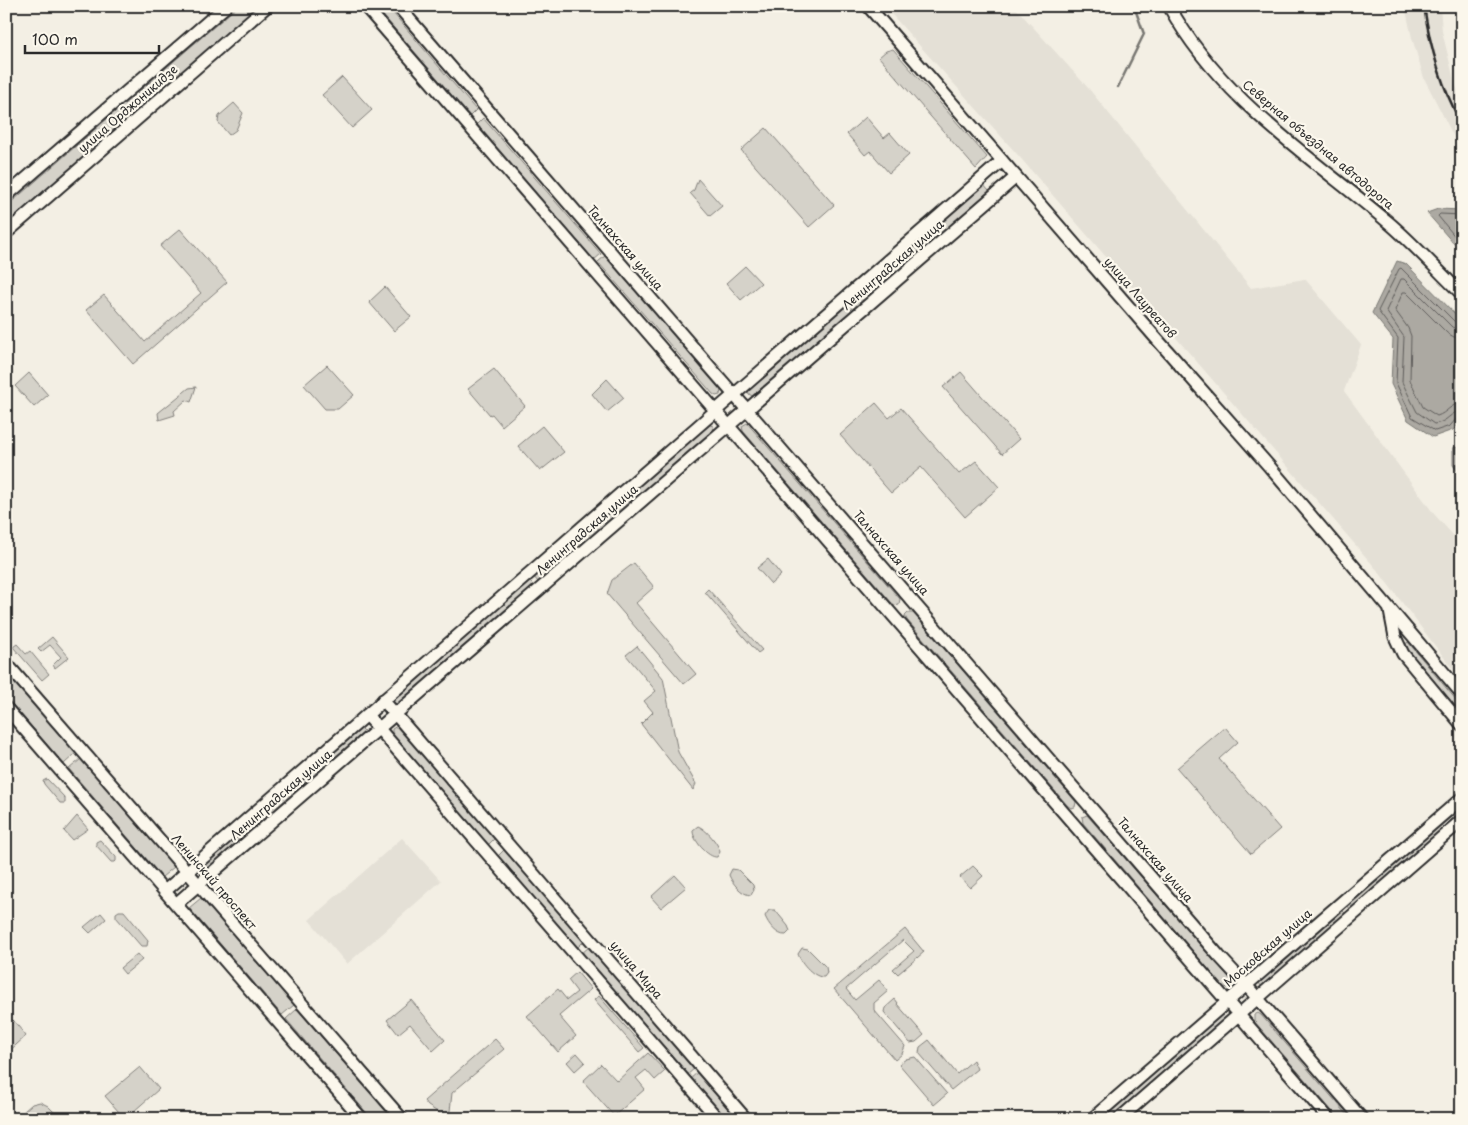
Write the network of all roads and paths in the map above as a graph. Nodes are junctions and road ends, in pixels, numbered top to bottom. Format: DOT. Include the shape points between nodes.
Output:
graph roads {
  1 [pos="226,6"];
  2 [pos="267,6"];
  3 [pos="365,6"];
  4 [pos="398,6"];
  5 [pos="868,6"];
  6 [pos="1169,6"];
  7 [pos="1002,161"];
  8 [pos="1016,177"];
  9 [pos="6,196"];
  10 [pos="6,233"];
  11 [pos="1462,294"];
  12 [pos="735,394"];
  13 [pos="747,409"];
  14 [pos="716,411"];
  15 [pos="728,425"];
  16 [pos="1390,609"];
  17 [pos="6,663"];
  18 [pos="1462,694"];
  19 [pos="384,700"];
  20 [pos="6,708"];
  21 [pos="395,714"];
  22 [pos="367,715"];
  23 [pos="1462,725"];
  24 [pos="379,728"];
  25 [pos="1462,798"];
  26 [pos="1462,820"];
  27 [pos="504,840"];
  28 [pos="488,854"];
  29 [pos="187,872"];
  30 [pos="199,884"];
  31 [pos="165,891"];
  32 [pos="176,904"];
  33 [pos="1246,985"];
  34 [pos="1258,998"];
  35 [pos="1227,1001"];
  36 [pos="1239,1014"];
  37 [pos="362,1119"];
  38 [pos="402,1119"];
  39 [pos="718,1119"];
  40 [pos="746,1119"];
  41 [pos="1092,1119"];
  42 [pos="1119,1119"];
  43 [pos="1329,1119"];
  44 [pos="1362,1119"];
  1 -- 9 [label="street, улица Орджоникидзе"];
  2 -- 10 [label="street, улица Орджоникидзе"];
  3 -- 14 [label="street"];
  4 -- 12 [label="street, Талнахская улица"];
  5 -- 7 [label="street, улица Лауреатов"];
  6 -- 11 [label="street, Северная объездная автодорога" via="1180,27 1205,59 1247,105 1390,223"];
  7 -- 8 [label="street, улица Лауреатов"];
  7 -- 12 [label="street, Ленинградская улица"];
  8 -- 13 [label="street, Ленинградская улица"];
  8 -- 16 [label="street, улица Лауреатов"];
  12 -- 13 [label="street, Талнахская улица"];
  12 -- 14 [label="street, Ленинградская улица"];
  13 -- 15 [label="street, Ленинградская улица"];
  13 -- 33 [label="street, Талнахская улица"];
  14 -- 15 [label="street"];
  14 -- 19 [label="street, Ленинградская улица"];
  15 -- 21 [label="street, Ленинградская улица"];
  15 -- 35 [label="street"];
  16 -- 18 [label="street, улица Лауреатов"];
  16 -- 23 [label="street" via="1395,637 1403,654"];
  17 -- 29 [label="street, Ленинский проспект"];
  19 -- 21 [label="street, улица Мира"];
  19 -- 22 [label="street, Ленинградская улица"];
  20 -- 31 [label="street"];
  21 -- 24 [label="street, Ленинградская улица"];
  21 -- 27 [label="street, улица Мира"];
  22 -- 24 [label="street"];
  22 -- 29 [label="street, Ленинградская улица"];
  24 -- 28 [label="street"];
  24 -- 30 [label="street, Ленинградская улица"];
  25 -- 33 [label="street, Московская улица"];
  26 -- 34 [label="street"];
  27 -- 28 [label="street"];
  27 -- 40 [label="street, улица Мира"];
  28 -- 39 [label="street"];
  29 -- 30 [label="street, Ленинский проспект"];
  29 -- 31 [label="street, Ленинградская улица"];
  30 -- 32 [label="street, Ленинградская улица"];
  30 -- 38 [label="street, Ленинский проспект"];
  31 -- 32 [label="street"];
  32 -- 37 [label="street"];
  33 -- 34 [label="street, Талнахская улица"];
  33 -- 35 [label="street, Московская улица"];
  34 -- 36 [label="street"];
  34 -- 44 [label="street, Талнахская улица"];
  35 -- 36 [label="street"];
  35 -- 41 [label="street, Московская улица"];
  36 -- 42 [label="street"];
  36 -- 43 [label="street"];
}
